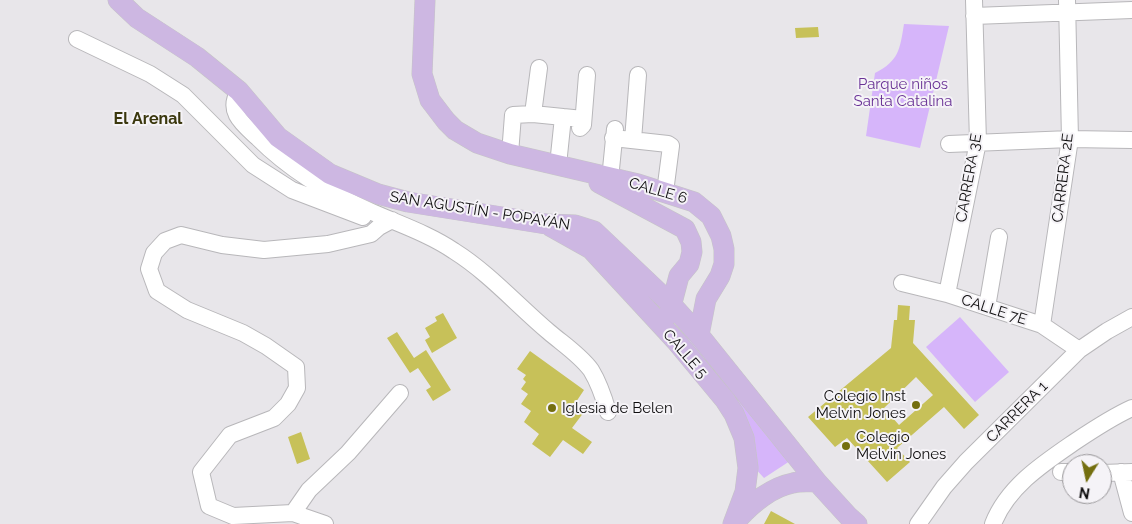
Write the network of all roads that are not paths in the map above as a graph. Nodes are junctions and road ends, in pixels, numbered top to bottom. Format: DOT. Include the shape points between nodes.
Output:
graph roads {
  1 [pos="118,0"];
  2 [pos="425,0"];
  3 [pos="1067,6"];
  4 [pos="974,8"];
  5 [pos="1132,10"];
  6 [pos="77,39"];
  7 [pos="539,68"];
  8 [pos="586,75"];
  9 [pos="638,75"];
  10 [pos="239,91"];
  11 [pos="533,114"];
  12 [pos="563,122"];
  13 [pos="634,134"];
  14 [pos="1070,139"];
  15 [pos="1132,140"];
  16 [pos="978,142"];
  17 [pos="949,144"];
  18 [pos="510,154"];
  19 [pos="564,167"];
  20 [pos="610,179"];
  21 [pos="665,192"];
  22 [pos="392,220"];
  23 [pos="546,224"];
  24 [pos="999,237"];
  25 [pos="679,276"];
  26 [pos="644,277"];
  27 [pos="902,283"];
  28 [pos="947,294"];
  29 [pos="706,299"];
  30 [pos="671,304"];
  31 [pos="644,307"];
  32 [pos="986,307"];
  33 [pos="1132,317"];
  34 [pos="1042,325"];
  35 [pos="664,330"];
  36 [pos="699,335"];
  37 [pos="1079,350"];
  38 [pos="400,393"];
  39 [pos="1132,408"];
  40 [pos="608,412"];
  41 [pos="1127,472"];
  42 [pos="1112,473"];
  43 [pos="817,482"];
  44 [pos="293,513"];
  45 [pos="1132,513"];
  46 [pos="325,524"];
  47 [pos="733,524"];
  48 [pos="857,524"];
  49 [pos="918,524"];
  50 [pos="993,524"];
  1 -- 10 [label="main road, SAN AGUSTÍN - POPAYÁN" via="137,18 197,57"];
  2 -- 18 [label="main road, CALLE 6" via="422,74 430,100 446,121 466,137"];
  3 -- 4 [label="street"];
  3 -- 5 [label="street"];
  3 -- 14 [label="street, CARRERA 2E"];
  4 -- 16 [label="street, CARRERA 3E"];
  6 -- 22 [label="street" via="150,74 183,95 253,165 292,190 368,219"];
  7 -- 11 [label="street"];
  8 -- 12 [label="street" via="583,123"];
  9 -- 13 [label="street"];
  10 -- 22 [label="street" via="234,112 270,150 328,190"];
  10 -- 23 [label="main road, SAN AGUSTÍN - POPAYÁN" via="278,137 330,174 378,194 408,202"];
  11 -- 12 [label="street"];
  11 -- 18 [label="street" via="513,115"];
  12 -- 19 [label="street"];
  13 -- 20 [label="street" via="614,134"];
  13 -- 21 [label="street" via="671,146"];
  14 -- 15 [label="street"];
  14 -- 16 [label="street"];
  14 -- 34 [label="street, CARRERA 2E"];
  16 -- 17 [label="street"];
  16 -- 28 [label="street, CARRERA 3E"];
  18 -- 19 [label="main road, CALLE 6"];
  19 -- 20 [label="main road, CALLE 6"];
  19 -- 25 [label="main road, CALLE 6" via="685,229 692,252 689,264"];
  20 -- 21 [label="main road, CALLE 6"];
  21 -- 29 [label="main road, CALLE 6" via="694,202 711,216 722,236 724,264"];
  22 -- 40 [label="street" via="452,249 475,265 578,356 602,391"];
  22 -- 44 [label="street" via="371,234 328,244 264,250 181,235 165,241 154,253 150,269 157,291 187,310 243,332 296,367 297,388 288,404 274,418 230,435 201,472 209,506 232,516"];
  23 -- 26 [label="main road, SAN AGUSTÍN - POPAYÁN" via="575,224 594,231"];
  23 -- 31 [label="main road, CALLE 5" via="591,249"];
  24 -- 32 [label="street"];
  25 -- 26 [label="main road"];
  25 -- 30 [label="main road, CALLE 6"];
  26 -- 30 [label="main road, SAN AGUSTÍN - POPAYÁN"];
  27 -- 28 [label="street, CALLE 7E"];
  28 -- 32 [label="street, CALLE 7E"];
  29 -- 30 [label="main road"];
  29 -- 36 [label="main road, CALLE 6"];
  30 -- 31 [label="main road"];
  30 -- 35 [label="main road, CALLE 6"];
  30 -- 36 [label="main road, CALLE 5"];
  31 -- 35 [label="main road, CALLE 5"];
  32 -- 34 [label="street, CALLE 7E"];
  33 -- 37 [label="street, CARRERA 1"];
  34 -- 37 [label="street, CALLE 7E"];
  35 -- 47 [label="main road, CALLE 5" via="725,400 744,438 748,468 745,492"];
  36 -- 43 [label="main road, CALLE 5"];
  37 -- 49 [label="street, CARRERA 1" via="966,462"];
  38 -- 44 [label="street" via="348,453 309,490"];
  39 -- 50 [label="street" via="1111,418 1038,467 1006,500"];
  41 -- 42 [label="street"];
  41 -- 45 [label="street"];
  43 -- 47 [label="main road" via="793,483 770,492"];
  43 -- 48 [label="main road, CALLE 5"];
  44 -- 46 [label="street"];
}
